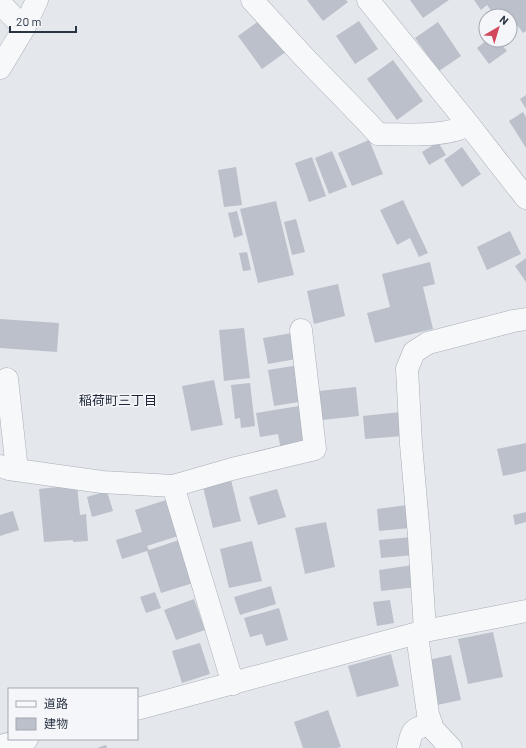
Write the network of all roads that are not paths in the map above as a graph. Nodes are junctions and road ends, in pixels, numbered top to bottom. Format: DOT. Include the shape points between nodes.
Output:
graph roads {
  1 [pos="38,0"];
  2 [pos="252,0"];
  3 [pos="368,0"];
  4 [pos="0,3"];
  5 [pos="24,28"];
  6 [pos="0,68"];
  7 [pos="469,125"];
  8 [pos="526,198"];
  9 [pos="526,319"];
  10 [pos="301,330"];
  11 [pos="7,379"];
  12 [pos="9,468"];
  13 [pos="173,486"];
  14 [pos="526,611"];
  15 [pos="421,633"];
  16 [pos="233,684"];
  17 [pos="138,709"];
  18 [pos="431,723"];
  19 [pos="23,740"];
  20 [pos="0,746"];
  21 [pos="408,748"];
  22 [pos="450,748"];
  1 -- 5 [label="street"];
  2 -- 7 [label="street" via="378,134 440,134"];
  3 -- 7 [label="street"];
  4 -- 5 [label="street"];
  5 -- 6 [label="street"];
  7 -- 8 [label="street"];
  9 -- 15 [label="street" via="428,342 414,352 407,369 419,536"];
  10 -- 13 [label="street" via="315,449"];
  11 -- 12 [label="street"];
  12 -- 13 [label="street" via="102,482"];
  13 -- 16 [label="street"];
  14 -- 15 [label="street"];
  15 -- 16 [label="street"];
  15 -- 18 [label="street"];
  16 -- 17 [label="street"];
  18 -- 21 [label="street" via="411,734"];
  18 -- 22 [label="street" via="433,729"];
  19 -- 20 [label="street"];
}
